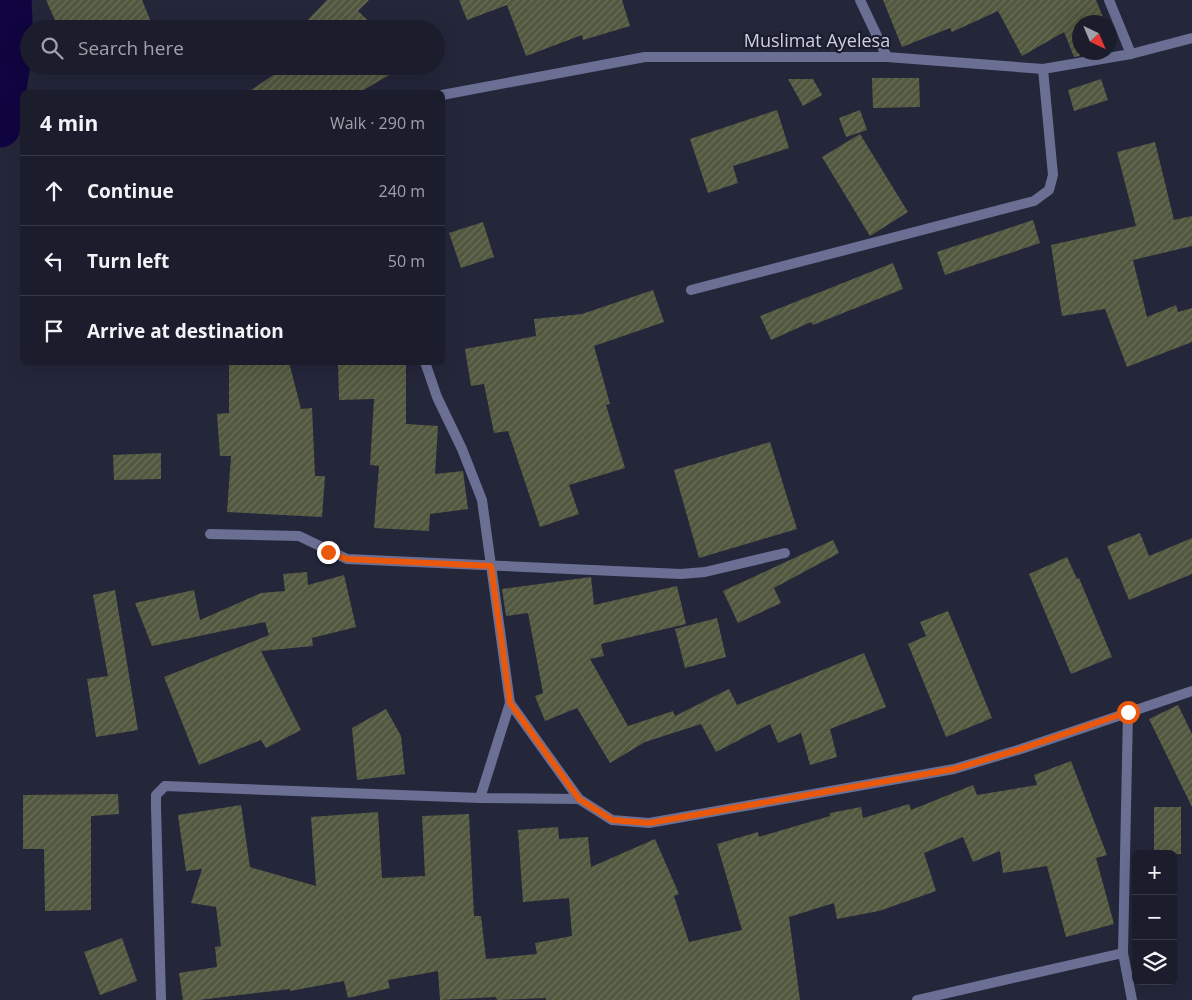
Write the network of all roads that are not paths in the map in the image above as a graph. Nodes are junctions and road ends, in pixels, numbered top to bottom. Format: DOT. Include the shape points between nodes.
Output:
graph roads {
  1 [pos="860,0"];
  2 [pos="1109,0"];
  3 [pos="1192,38"];
  4 [pos="1131,54"];
  5 [pos="886,57"];
  6 [pos="1043,69"];
  7 [pos="445,95"];
  8 [pos="691,290"];
  9 [pos="427,365"];
  10 [pos="210,534"];
  11 [pos="785,553"];
  12 [pos="491,566"];
  13 [pos="1192,691"];
  14 [pos="510,703"];
  15 [pos="1128,712"];
  16 [pos="480,798"];
  17 [pos="579,799"];
  18 [pos="1123,953"];
  19 [pos="161,1000"];
  20 [pos="917,1000"];
  21 [pos="1132,1000"];
  1 -- 5 [label="street"];
  2 -- 4 [label="street"];
  3 -- 4 [label="street, Muslimat Ayelesa"];
  4 -- 6 [label="street, Muslimat Ayelesa"];
  5 -- 6 [label="street, Muslimat Ayelesa"];
  5 -- 7 [label="street, Muslimat Ayelesa" via="646,57"];
  6 -- 8 [label="street" via="1053,175 1049,190 1034,201"];
  9 -- 12 [label="street" via="437,397 466,457 482,500"];
  10 -- 12 [label="street" via="299,536 347,559"];
  11 -- 12 [label="street" via="705,572 682,574"];
  12 -- 14 [label="street"];
  13 -- 15 [label="street"];
  14 -- 16 [label="street"];
  14 -- 17 [label="street"];
  15 -- 17 [label="street" via="954,769 649,823 612,820"];
  15 -- 18 [label="street"];
  16 -- 17 [label="street"];
  16 -- 19 [label="street" via="165,786 156,795"];
  18 -- 20 [label="street"];
  18 -- 21 [label="street"];
}
